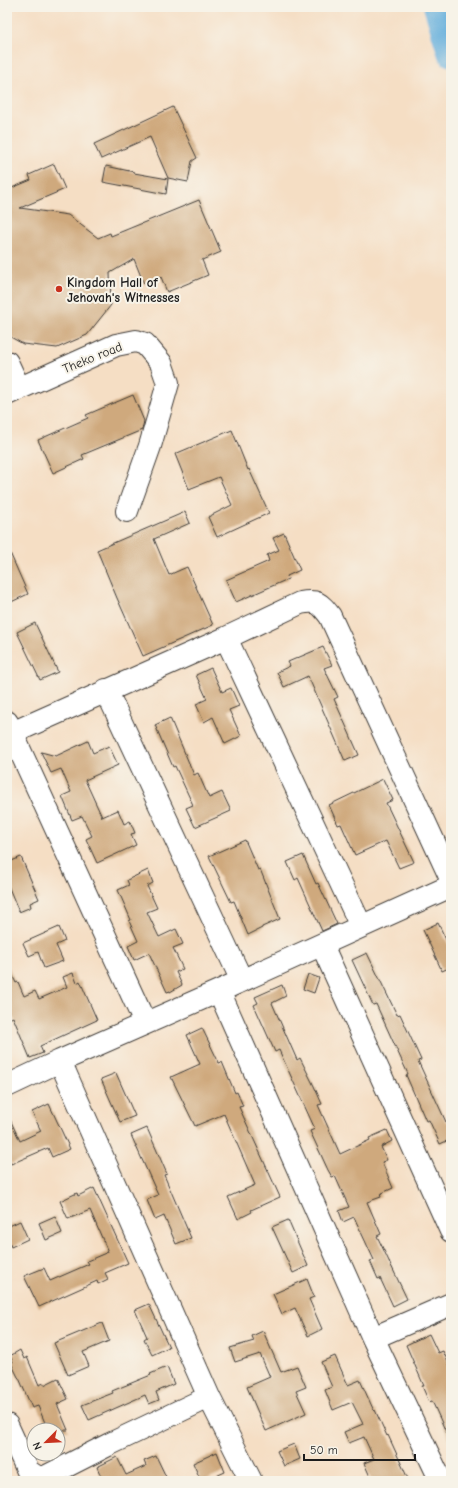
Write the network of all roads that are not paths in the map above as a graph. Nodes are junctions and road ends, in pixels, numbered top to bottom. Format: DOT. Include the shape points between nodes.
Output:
graph roads {
  1 [pos="7,362"];
  2 [pos="13,391"];
  3 [pos="127,512"];
  4 [pos="226,638"];
  5 [pos="106,690"];
  6 [pos="10,727"];
  7 [pos="451,879"];
  8 [pos="451,886"];
  9 [pos="362,926"];
  10 [pos="322,945"];
  11 [pos="242,981"];
  12 [pos="219,992"];
  13 [pos="145,1023"];
  14 [pos="60,1061"];
  15 [pos="7,1086"];
  16 [pos="451,1231"];
  17 [pos="451,1304"];
  18 [pos="374,1338"];
  19 [pos="209,1397"];
  20 [pos="7,1425"];
  21 [pos="251,1481"];
  22 [pos="441,1481"];
  1 -- 2 [label="street"];
  2 -- 3 [label="street, Theko road" via="116,344 136,341 145,344 152,351 161,362 168,384"];
  4 -- 5 [label="street"];
  4 -- 7 [label="street" via="300,603 312,601 321,604 330,616"];
  4 -- 9 [label="street"];
  5 -- 6 [label="street"];
  5 -- 11 [label="street"];
  6 -- 13 [label="street"];
  8 -- 9 [label="street"];
  9 -- 10 [label="street"];
  10 -- 11 [label="street"];
  10 -- 16 [label="street"];
  11 -- 12 [label="street"];
  12 -- 13 [label="street"];
  12 -- 18 [label="street"];
  13 -- 14 [label="street"];
  14 -- 15 [label="street"];
  14 -- 19 [label="street"];
  17 -- 18 [label="street"];
  18 -- 22 [label="street"];
  19 -- 20 [label="street" via="45,1477 37,1477 28,1471"];
  19 -- 21 [label="street"];
}
